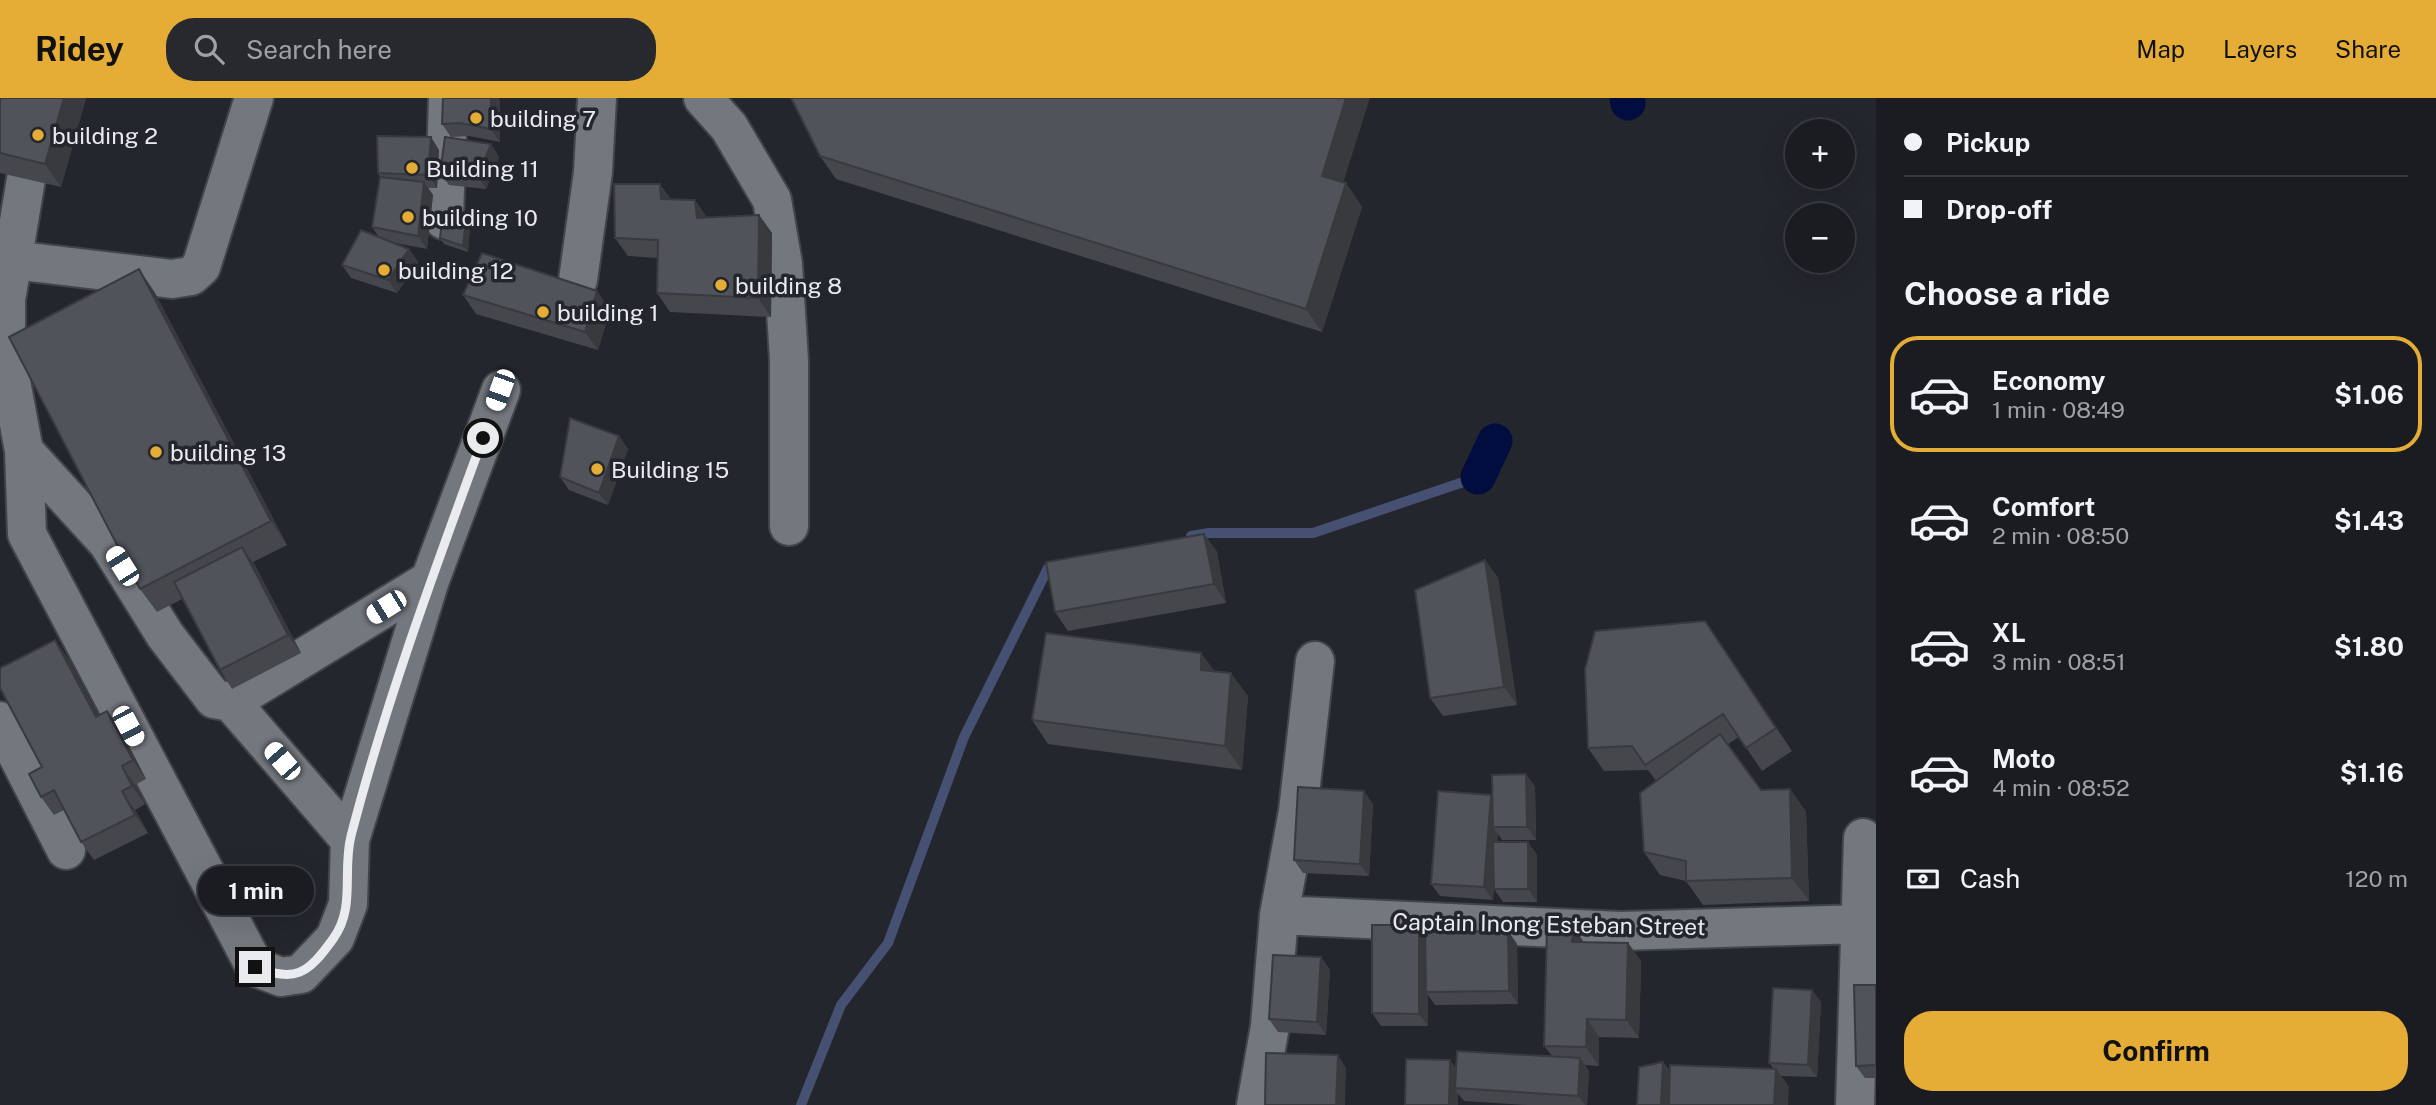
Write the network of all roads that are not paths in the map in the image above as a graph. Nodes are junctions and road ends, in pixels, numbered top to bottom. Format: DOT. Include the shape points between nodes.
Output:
graph roads {
  1 [pos="254,98"];
  2 [pos="448,98"];
  3 [pos="597,98"];
  4 [pos="703,98"];
  5 [pos="26,179"];
  6 [pos="444,220"];
  7 [pos="13,260"];
  8 [pos="578,280"];
  9 [pos="500,390"];
  10 [pos="24,452"];
  11 [pos="789,526"];
  12 [pos="13,540"];
  13 [pos="430,580"];
  14 [pos="1315,661"];
  15 [pos="231,702"];
  16 [pos="0,721"];
  17 [pos="1863,838"];
  18 [pos="350,840"];
  19 [pos="66,850"];
  20 [pos="1279,915"];
  21 [pos="1860,924"];
  22 [pos="1256,1105"];
  23 [pos="1855,1105"];
  1 -- 7 [label="street" via="201,267 191,276 172,279"];
  2 -- 6 [label="street"];
  3 -- 8 [label="street" via="593,172"];
  4 -- 11 [label="street" via="729,127 772,201 783,264 787,333"];
  5 -- 7 [label="street"];
  7 -- 10 [label="street" via="6,300 6,354"];
  9 -- 13 [label="street"];
  10 -- 12 [label="street"];
  10 -- 15 [label="street" via="108,543 165,635 214,699"];
  12 -- 18 [label="street" via="255,967 281,977 301,974 335,938 348,904"];
  13 -- 15 [label="street"];
  13 -- 18 [label="street"];
  14 -- 20 [label="street" via="1298,811"];
  15 -- 18 [label="street"];
  16 -- 19 [label="street"];
  17 -- 21 [label="street"];
  20 -- 21 [label="street, Captain Inong Esteban Street" via="1620,931"];
  20 -- 22 [label="street" via="1270,1026"];
  21 -- 23 [label="street"];
}
